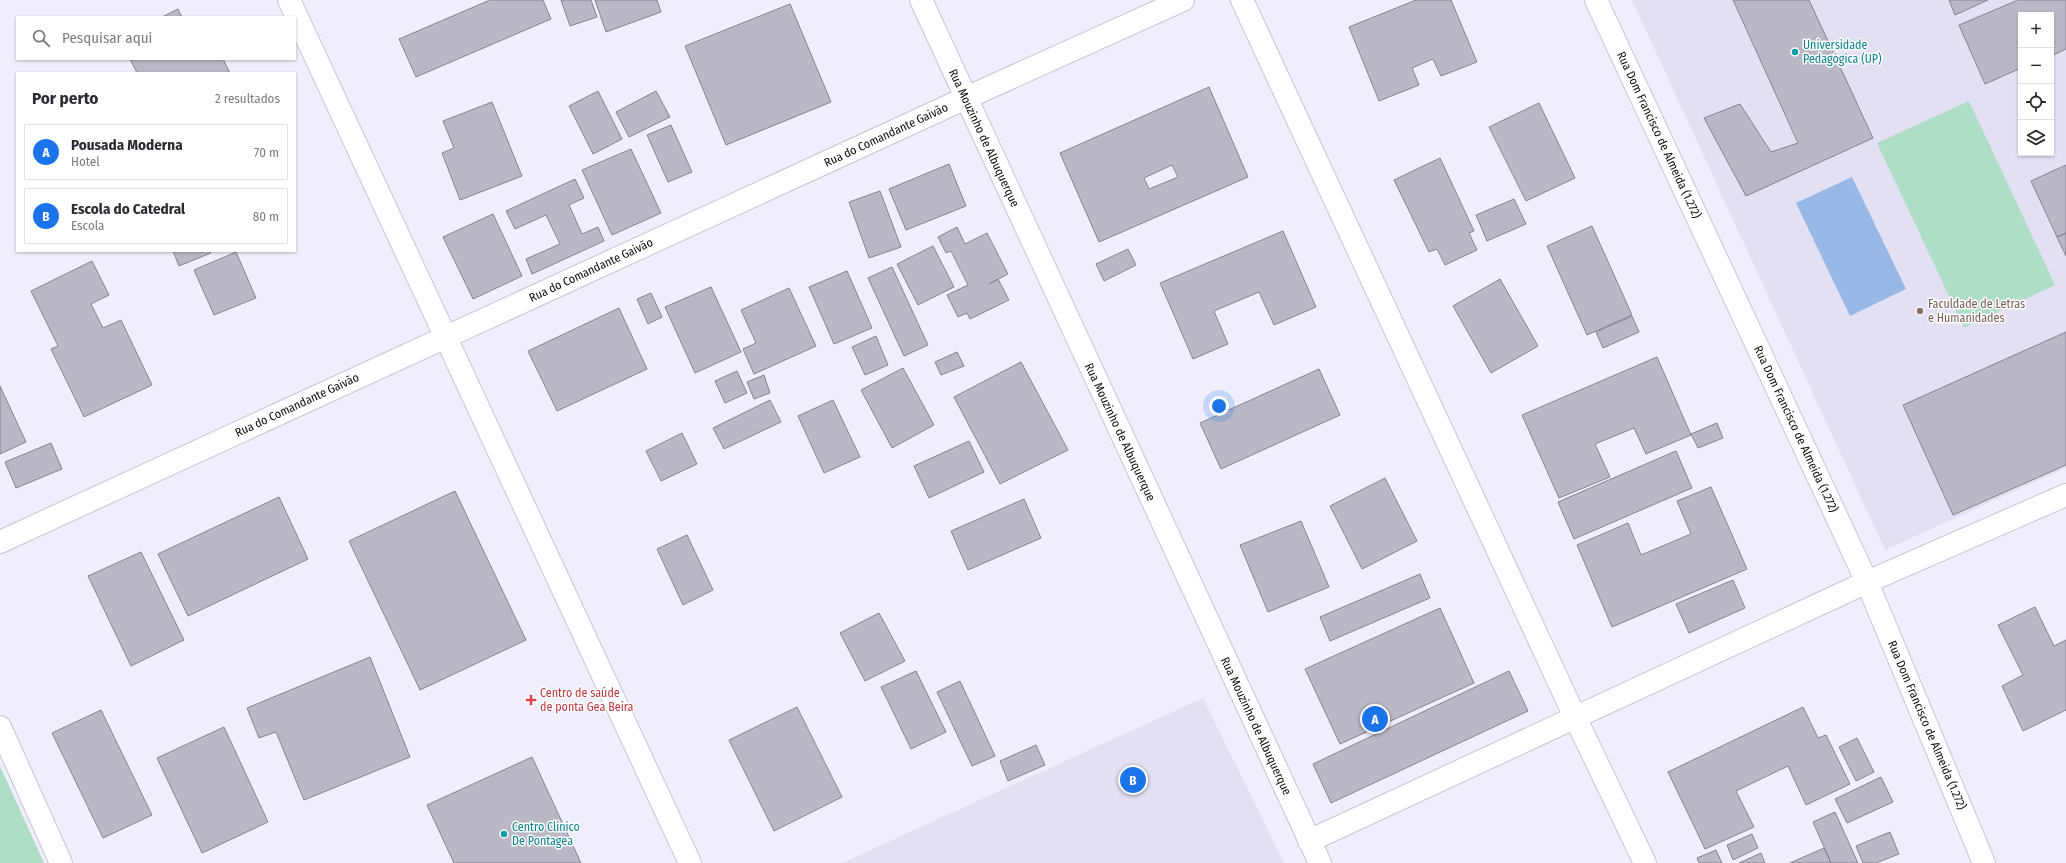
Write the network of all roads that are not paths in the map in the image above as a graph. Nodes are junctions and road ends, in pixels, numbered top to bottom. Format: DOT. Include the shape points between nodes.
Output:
graph roads {
  1 [pos="289,0"];
  2 [pos="921,0"];
  3 [pos="1183,0"];
  4 [pos="1242,0"];
  5 [pos="1596,0"];
  6 [pos="966,98"];
  7 [pos="446,336"];
  8 [pos="2066,495"];
  9 [pos="0,542"];
  10 [pos="1867,582"];
  11 [pos="1575,717"];
  12 [pos="0,727"];
  13 [pos="1309,841"];
  14 [pos="61,863"];
  15 [pos="690,863"];
  16 [pos="1320,863"];
  17 [pos="1645,863"];
  18 [pos="1984,863"];
  1 -- 7 [label="street"];
  2 -- 6 [label="street, Rua Mouzinho de Albuquerque"];
  3 -- 6 [label="street, Rua do Comandante Gaivão"];
  4 -- 11 [label="street"];
  5 -- 10 [label="street, Rua Dom Francisco de Almeida (1.272)"];
  6 -- 7 [label="street, Rua do Comandante Gaivão"];
  6 -- 13 [label="street, Rua Mouzinho de Albuquerque"];
  7 -- 9 [label="street, Rua do Comandante Gaivão"];
  7 -- 15 [label="street"];
  8 -- 10 [label="street"];
  10 -- 11 [label="street"];
  10 -- 18 [label="street, Rua Dom Francisco de Almeida (1.272)"];
  11 -- 13 [label="street"];
  11 -- 17 [label="street"];
  12 -- 14 [label="street"];
  13 -- 16 [label="street, Rua Mouzinho de Albuquerque"];
}
